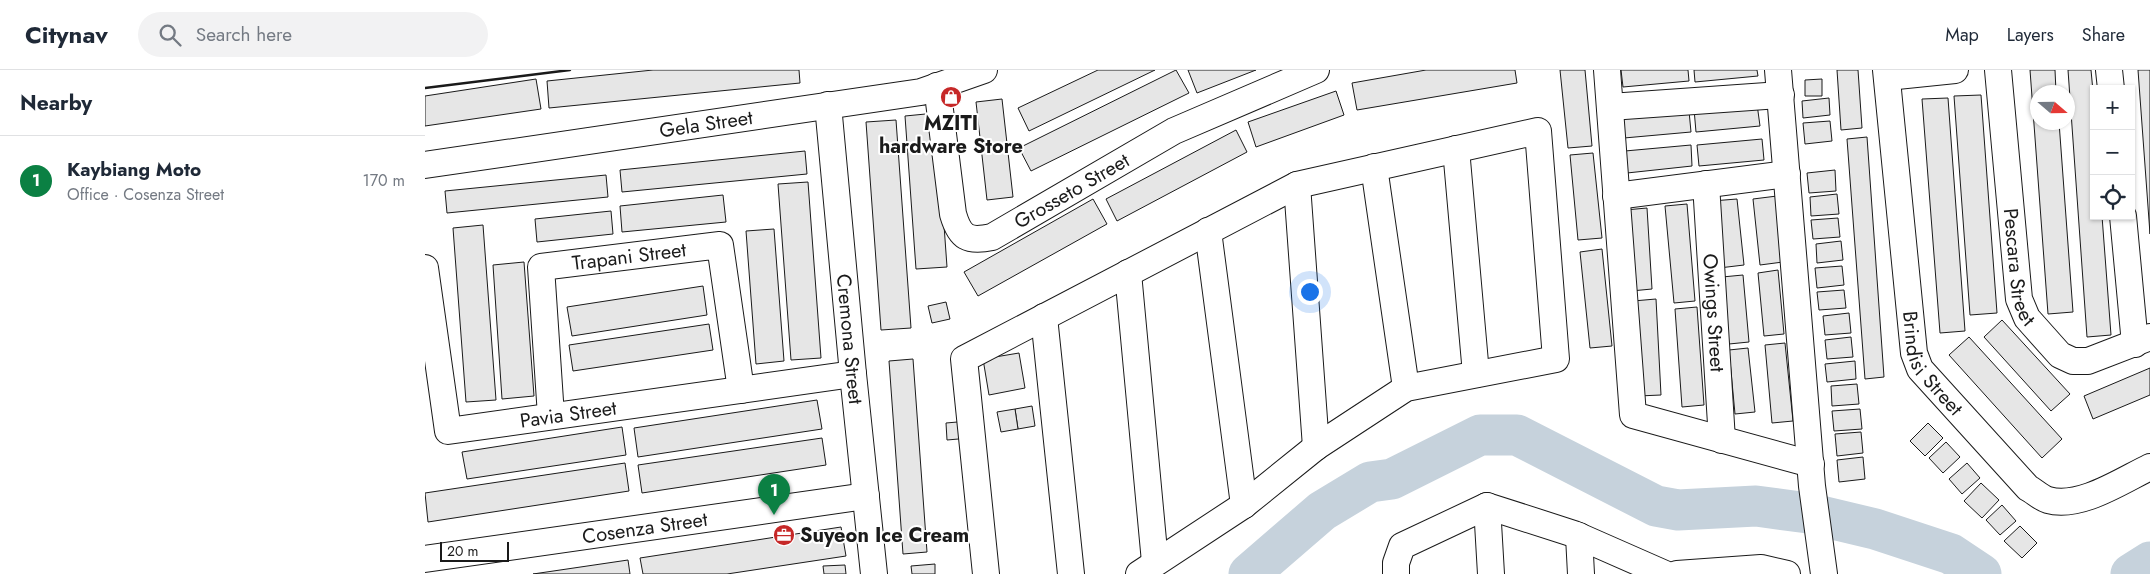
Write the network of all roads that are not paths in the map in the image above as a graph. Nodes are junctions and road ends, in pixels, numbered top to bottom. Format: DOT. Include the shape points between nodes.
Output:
graph roads {
  1 [pos="984,70"];
  2 [pos="1316,70"];
  3 [pos="1607,70"];
  4 [pos="1955,70"];
  5 [pos="1998,70"];
  6 [pos="2109,70"];
  7 [pos="1887,74"];
  8 [pos="1779,82"];
  9 [pos="2111,85"];
  10 [pos="937,86"];
  11 [pos="828,105"];
  12 [pos="1610,106"];
  13 [pos="1456,149"];
  14 [pos="425,165"];
  15 [pos="1374,167"];
  16 [pos="1787,174"];
  17 [pos="1706,184"];
  18 [pos="1297,185"];
  19 [pos="1616,196"];
  20 [pos="2124,220"];
  21 [pos="1209,231"];
  22 [pos="425,268"];
  23 [pos="1128,273"];
  24 [pos="1044,317"];
  25 [pos="2143,341"];
  26 [pos="853,374"];
  27 [pos="1476,374"];
  28 [pos="1405,388"];
  29 [pos="741,390"];
  30 [pos="551,416"];
  31 [pos="1721,440"];
  32 [pos="1316,448"];
  33 [pos="2150,467"];
  34 [pos="1811,475"];
  35 [pos="866,496"];
  36 [pos="1243,505"];
  37 [pos="1487,506"];
  38 [pos="1579,536"];
  39 [pos="425,561"];
  40 [pos="1147,568"];
  41 [pos="1823,569"];
  42 [pos="1761,571"];
  43 [pos="874,574"];
  44 [pos="986,574"];
  45 [pos="1071,574"];
  46 [pos="1396,574"];
  47 [pos="1491,574"];
  48 [pos="1581,574"];
  49 [pos="1665,574"];
  50 [pos="1677,574"];
  51 [pos="1787,574"];
  1 -- 10 [label="street, Gela Street"];
  2 -- 10 [label="street, Grosseto Street" via="1174,131 992,237 977,240 966,237 957,228 953,214"];
  3 -- 12 [label="street"];
  4 -- 7 [label="street"];
  5 -- 25 [label="street, Pescara Street" via="2019,299 2027,318 2060,355 2073,361 2088,361"];
  6 -- 9 [label="street"];
  7 -- 33 [label="street, Brindisi Street" via="1914,354 1920,369 2028,488 2047,500 2073,502 2087,498"];
  8 -- 12 [label="street"];
  8 -- 16 [label="street"];
  10 -- 11 [label="street, Gela Street" via="921,92"];
  11 -- 14 [label="street, Gela Street"];
  11 -- 26 [label="street, Cremona Street"];
  12 -- 19 [label="street"];
  13 -- 15 [label="street"];
  13 -- 27 [label="street"];
  13 -- 27 [label="street" via="1538,131 1556,359"];
  15 -- 18 [label="street"];
  15 -- 28 [label="street"];
  16 -- 17 [label="street"];
  16 -- 34 [label="street"];
  17 -- 19 [label="street"];
  17 -- 31 [label="street, Owings Street"];
  18 -- 21 [label="street"];
  18 -- 32 [label="street"];
  19 -- 31 [label="street" via="1633,415"];
  20 -- 25 [label="street"];
  21 -- 23 [label="street"];
  21 -- 36 [label="street"];
  22 -- 30 [label="street, Pavia Street" via="448,431"];
  23 -- 24 [label="street"];
  23 -- 40 [label="street"];
  24 -- 44 [label="street" via="964,359"];
  24 -- 45 [label="street"];
  26 -- 29 [label="street, Pavia Street"];
  26 -- 35 [label="street, Cremona Street"];
  27 -- 28 [label="street"];
  28 -- 32 [label="street"];
  29 -- 30 [label="street, Pavia Street"];
  29 -- 30 [label="street, Trapani Street" via="720,246 541,268"];
  31 -- 34 [label="street"];
  32 -- 36 [label="street"];
  34 -- 41 [label="street"];
  35 -- 39 [label="street, Cosenza Street"];
  35 -- 43 [label="street, Cremona Street"];
  36 -- 40 [label="street"];
  37 -- 38 [label="street"];
  37 -- 46 [label="street" via="1402,546"];
  37 -- 47 [label="street"];
  38 -- 48 [label="street"];
  38 -- 49 [label="street"];
  42 -- 50 [label="street"];
  42 -- 51 [label="street"];
}
